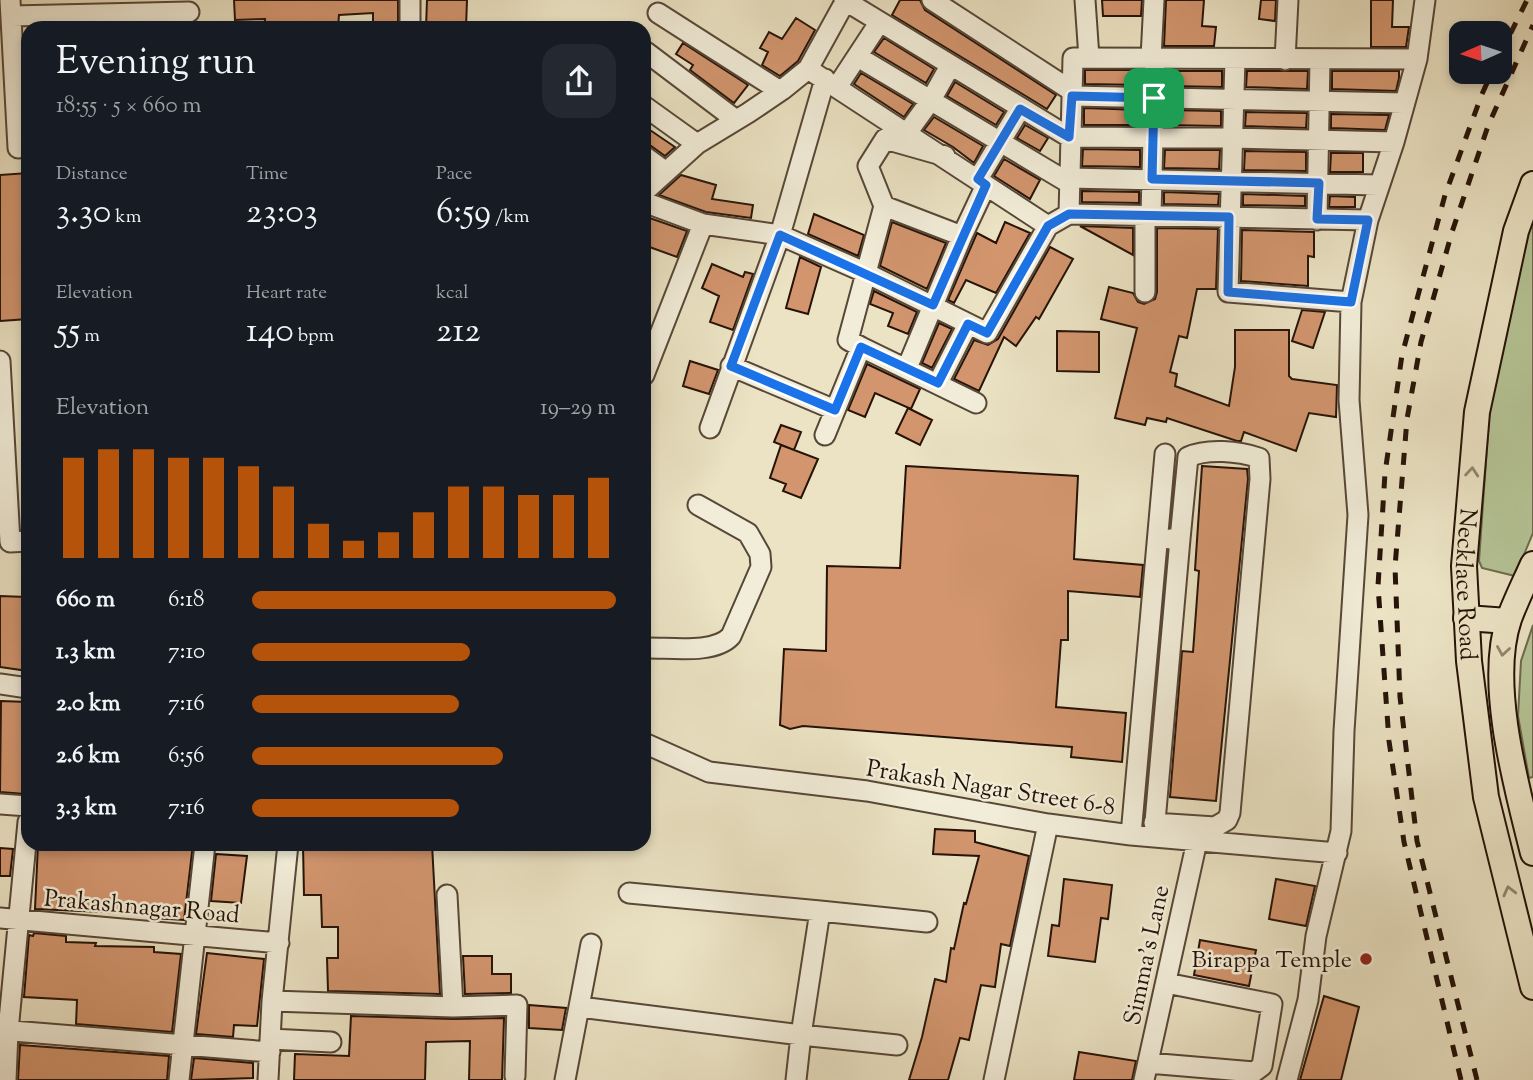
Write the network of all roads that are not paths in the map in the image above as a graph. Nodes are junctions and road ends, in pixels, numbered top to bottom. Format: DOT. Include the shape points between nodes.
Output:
graph roads {
  1 [pos="410,0"];
  2 [pos="845,0"];
  3 [pos="932,0"];
  4 [pos="1085,0"];
  5 [pos="1154,0"];
  6 [pos="1288,0"];
  7 [pos="1425,0"];
  8 [pos="10,8"];
  9 [pos="189,12"];
  10 [pos="658,13"];
  11 [pos="410,21"];
  12 [pos="879,23"];
  13 [pos="651,55"];
  14 [pos="858,57"];
  15 [pos="1090,58"];
  16 [pos="1153,58"];
  17 [pos="1235,59"];
  18 [pos="1417,59"];
  19 [pos="1285,60"];
  20 [pos="1320,60"];
  21 [pos="950,66"];
  22 [pos="823,78"];
  23 [pos="780,91"];
  24 [pos="1072,94"];
  25 [pos="1154,98"];
  26 [pos="930,100"];
  27 [pos="1233,100"];
  28 [pos="1320,101"];
  29 [pos="1404,103"];
  30 [pos="1020,109"];
  31 [pos="651,111"];
  32 [pos="736,120"];
  33 [pos="907,133"];
  34 [pos="1069,137"];
  35 [pos="1153,138"];
  36 [pos="1232,138"];
  37 [pos="1320,139"];
  38 [pos="1000,141"];
  39 [pos="1394,142"];
  40 [pos="697,144"];
  41 [pos="15,148"];
  42 [pos="945,156"];
  43 [pos="651,161"];
  44 [pos="666,172"];
  45 [pos="1152,179"];
  46 [pos="1069,181"];
  47 [pos="1230,181"];
  48 [pos="982,182"];
  49 [pos="1319,183"];
  50 [pos="1533,184"];
  51 [pos="1378,185"];
  52 [pos="651,186"];
  53 [pos="651,205"];
  54 [pos="884,206"];
  55 [pos="1069,214"];
  56 [pos="1148,215"];
  57 [pos="1229,217"];
  58 [pos="1317,219"];
  59 [pos="1368,220"];
  60 [pos="703,224"];
  61 [pos="1048,226"];
  62 [pos="780,235"];
  63 [pos="962,236"];
  64 [pos="864,272"];
  65 [pos="1144,292"];
  66 [pos="1351,302"];
  67 [pos="933,305"];
  68 [pos="968,324"];
  69 [pos="861,347"];
  70 [pos="651,357"];
  71 [pos="0,361"];
  72 [pos="731,366"];
  73 [pos="907,368"];
  74 [pos="938,383"];
  75 [pos="976,403"];
  76 [pos="835,410"];
  77 [pos="710,428"];
  78 [pos="825,435"];
  79 [pos="1165,454"];
  80 [pos="698,505"];
  81 [pos="1158,539"];
  82 [pos="1180,539"];
  83 [pos="21,541"];
  84 [pos="1533,564"];
  85 [pos="1466,618"];
  86 [pos="1508,621"];
  87 [pos="651,648"];
  88 [pos="0,684"];
  89 [pos="21,687"];
  90 [pos="651,746"];
  91 [pos="0,804"];
  92 [pos="21,806"];
  93 [pos="1048,824"];
  94 [pos="1154,830"];
  95 [pos="1130,835"];
  96 [pos="1197,841"];
  97 [pos="22,851"];
  98 [pos="204,851"];
  99 [pos="287,851"];
  100 [pos="1337,853"];
  101 [pos="1533,853"];
  102 [pos="629,893"];
  103 [pos="447,895"];
  104 [pos="820,911"];
  105 [pos="10,919"];
  106 [pos="928,922"];
  107 [pos="193,936"];
  108 [pos="279,943"];
  109 [pos="591,944"];
  110 [pos="1166,983"];
  111 [pos="1533,987"];
  112 [pos="272,1001"];
  113 [pos="453,1007"];
  114 [pos="580,1007"];
  115 [pos="4,1030"];
  116 [pos="802,1035"];
  117 [pos="331,1042"];
  118 [pos="270,1045"];
  119 [pos="897,1045"];
  120 [pos="181,1046"];
  121 [pos="1146,1071"];
  122 [pos="515,1076"];
  123 [pos="6,1080"];
  124 [pos="179,1080"];
  125 [pos="268,1080"];
  126 [pos="565,1080"];
  127 [pos="796,1080"];
  128 [pos="994,1080"];
  129 [pos="1287,1080"];
  1 -- 11 [label="street"];
  2 -- 12 [label="street"];
  2 -- 22 [label="street"];
  3 -- 24 [label="street"];
  4 -- 15 [label="street"];
  5 -- 16 [label="street"];
  6 -- 19 [label="street"];
  7 -- 18 [label="street"];
  8 -- 9 [label="street"];
  8 -- 41 [label="street"];
  10 -- 23 [label="street"];
  12 -- 14 [label="street"];
  12 -- 21 [label="street"];
  13 -- 32 [label="street"];
  14 -- 22 [label="street"];
  14 -- 26 [label="street"];
  15 -- 16 [label="street"];
  15 -- 24 [label="street" via="1073,58"];
  16 -- 17 [label="street"];
  16 -- 25 [label="street"];
  17 -- 19 [label="street"];
  17 -- 27 [label="street"];
  18 -- 20 [label="street"];
  18 -- 29 [label="street"];
  19 -- 20 [label="street"];
  20 -- 28 [label="street"];
  21 -- 26 [label="street"];
  21 -- 30 [label="street"];
  22 -- 23 [label="street"];
  22 -- 33 [label="street"];
  22 -- 62 [label="street"];
  23 -- 32 [label="street"];
  24 -- 25 [label="street"];
  24 -- 34 [label="street"];
  25 -- 27 [label="street"];
  25 -- 35 [label="street"];
  26 -- 33 [label="street"];
  26 -- 38 [label="street"];
  27 -- 28 [label="street"];
  27 -- 36 [label="street"];
  28 -- 29 [label="street"];
  28 -- 37 [label="street"];
  29 -- 39 [label="street"];
  30 -- 34 [label="street"];
  30 -- 38 [label="street"];
  31 -- 40 [label="street"];
  32 -- 40 [label="street"];
  33 -- 42 [label="street"];
  34 -- 35 [label="street"];
  34 -- 46 [label="street"];
  35 -- 36 [label="street"];
  35 -- 45 [label="street"];
  36 -- 37 [label="street"];
  36 -- 47 [label="street"];
  37 -- 39 [label="street"];
  37 -- 49 [label="street"];
  38 -- 46 [label="street"];
  38 -- 48 [label="street"];
  39 -- 51 [label="street"];
  40 -- 44 [label="street"];
  42 -- 48 [label="street"];
  42 -- 54 [label="street" via="885,138 868,166"];
  43 -- 44 [label="street"];
  44 -- 52 [label="street"];
  45 -- 46 [label="street"];
  45 -- 47 [label="street"];
  45 -- 56 [label="street"];
  46 -- 55 [label="street"];
  47 -- 49 [label="street"];
  47 -- 57 [label="street"];
  48 -- 61 [label="street"];
  48 -- 63 [label="street"];
  49 -- 51 [label="street"];
  49 -- 58 [label="street"];
  85 -- 50 [label="main road, Necklace Road, one-way" via="1464,566 1477,412 1516,231"];
  51 -- 59 [label="street"];
  53 -- 60 [label="street"];
  54 -- 63 [label="street"];
  54 -- 64 [label="street"];
  55 -- 56 [label="street"];
  55 -- 61 [label="street"];
  56 -- 57 [label="street"];
  56 -- 65 [label="street"];
  57 -- 58 [label="street"];
  57 -- 66 [label="street" via="1228,292"];
  58 -- 59 [label="street"];
  59 -- 66 [label="street"];
  60 -- 62 [label="street"];
  60 -- 70 [label="street"];
  61 -- 68 [label="street" via="987,333"];
  62 -- 64 [label="street"];
  62 -- 72 [label="street"];
  63 -- 67 [label="street"];
  64 -- 67 [label="street"];
  64 -- 69 [label="street" via="848,340"];
  66 -- 100 [label="street" via="1349,400 1358,515"];
  67 -- 68 [label="street"];
  67 -- 73 [label="street"];
  68 -- 74 [label="street"];
  69 -- 73 [label="street"];
  69 -- 76 [label="street"];
  71 -- 83 [label="street" via="10,542"];
  72 -- 76 [label="street"];
  72 -- 77 [label="street"];
  73 -- 74 [label="street"];
  74 -- 75 [label="street"];
  76 -- 78 [label="street"];
  79 -- 81 [label="street"];
  80 -- 87 [label="street" via="748,533 760,554 761,567 725,643"];
  81 -- 82 [label="street"];
  81 -- 95 [label="street"];
  82 -- 94 [label="street"];
  82 -- 94 [label="street" via="1188,457 1224,453 1259,458 1230,813 1215,827"];
  84 -- 86 [label="main road, Necklace Road"];
  85 -- 86 [label="main road"];
  111 -- 85 [label="main road, Necklace Road, one-way" via="1486,797"];
  86 -- 101 [label="main road, Necklace Road, one-way" via="1501,666 1508,750"];
  88 -- 89 [label="street"];
  90 -- 93 [label="street, Prakash Nagar Street 6-8" via="709,772 867,791"];
  91 -- 92 [label="street"];
  93 -- 95 [label="street, Prakash Nagar Street 6-8"];
  93 -- 128 [label="street"];
  94 -- 95 [label="street, Prakash Nagar Street 6-8"];
  94 -- 96 [label="street, Prakash Nagar Street 6-8"];
  96 -- 100 [label="street, Prakash Nagar Street 6-8"];
  96 -- 110 [label="street, Simma's Lane"];
  97 -- 105 [label="street"];
  98 -- 107 [label="street"];
  99 -- 108 [label="street"];
  100 -- 129 [label="street"];
  102 -- 104 [label="street"];
  103 -- 113 [label="street"];
  104 -- 106 [label="street"];
  104 -- 116 [label="street"];
  105 -- 107 [label="street, Prakashnagar Road"];
  105 -- 115 [label="street"];
  107 -- 108 [label="street, Prakashnagar Road"];
  107 -- 120 [label="street"];
  108 -- 112 [label="street"];
  109 -- 114 [label="street"];
  110 -- 121 [label="street, Simma's Lane"];
  110 -- 121 [label="street" via="1272,1003 1262,1066 1254,1072"];
  112 -- 113 [label="street"];
  112 -- 118 [label="street"];
  113 -- 122 [label="street" via="517,1005"];
  114 -- 116 [label="street"];
  114 -- 126 [label="street"];
  115 -- 120 [label="street"];
  115 -- 123 [label="street"];
  116 -- 119 [label="street"];
  116 -- 127 [label="street"];
  117 -- 118 [label="street"];
  118 -- 120 [label="street"];
  118 -- 125 [label="street"];
  120 -- 124 [label="street"];
}
